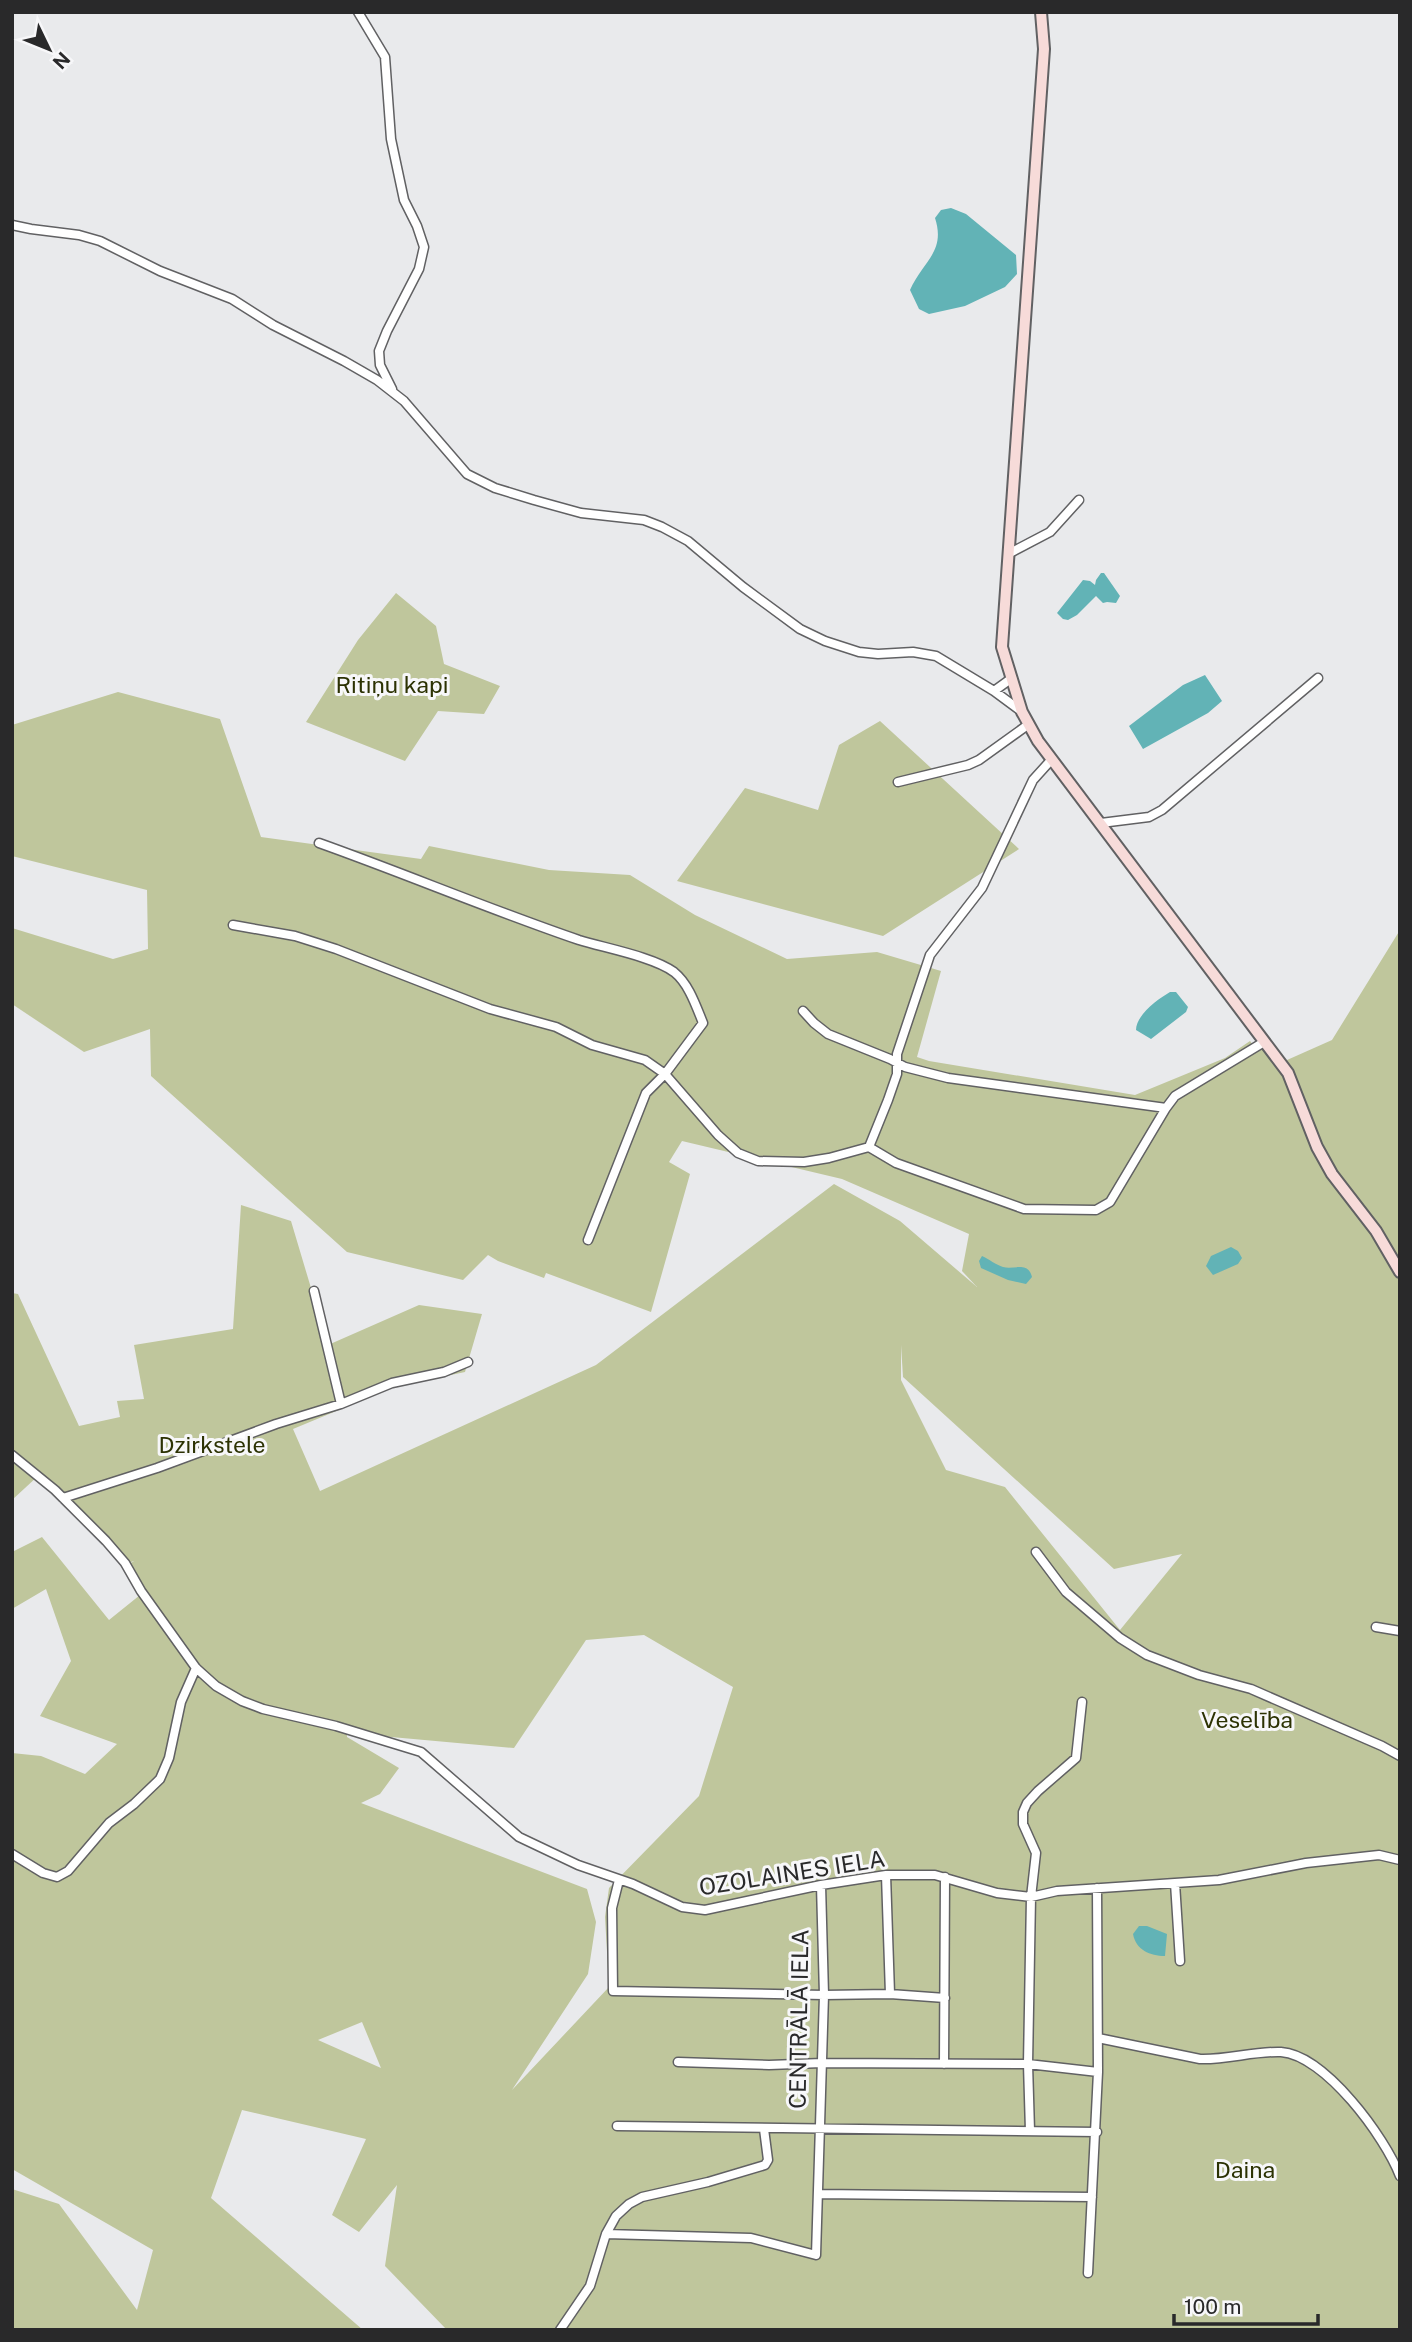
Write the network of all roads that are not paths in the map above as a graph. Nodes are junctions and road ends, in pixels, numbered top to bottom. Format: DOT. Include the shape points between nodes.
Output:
graph roads {
  1 [pos="358,12"];
  2 [pos="1041,12"];
  3 [pos="12,225"];
  4 [pos="394,394"];
  5 [pos="1079,500"];
  6 [pos="1010,553"];
  7 [pos="1012,678"];
  8 [pos="1318,678"];
  9 [pos="994,691"];
  10 [pos="1022,712"];
  11 [pos="1029,724"];
  12 [pos="1052,759"];
  13 [pos="898,782"];
  14 [pos="1101,823"];
  15 [pos="319,843"];
  16 [pos="233,925"];
  17 [pos="803,1011"];
  18 [pos="1264,1042"];
  19 [pos="898,1063"];
  20 [pos="665,1074"];
  21 [pos="1166,1108"];
  22 [pos="869,1147"];
  23 [pos="588,1240"];
  24 [pos="1400,1272"];
  25 [pos="314,1291"];
  26 [pos="468,1362"];
  27 [pos="341,1404"];
  28 [pos="12,1455"];
  29 [pos="63,1498"];
  30 [pos="1035,1552"];
  31 [pos="1376,1628"];
  32 [pos="1400,1631"];
  33 [pos="196,1668"];
  34 [pos="1082,1702"];
  35 [pos="1400,1756"];
  36 [pos="12,1854"];
  37 [pos="1400,1860"];
  38 [pos="886,1875"];
  39 [pos="945,1877"];
  40 [pos="619,1880"];
  41 [pos="1175,1883"];
  42 [pos="821,1885"];
  43 [pos="1097,1888"];
  44 [pos="1031,1897"];
  45 [pos="1180,1961"];
  46 [pos="890,1994"];
  47 [pos="824,1995"];
  48 [pos="946,1998"];
  49 [pos="1098,2038"];
  50 [pos="678,2062"];
  51 [pos="822,2063"];
  52 [pos="944,2064"];
  53 [pos="1028,2064"];
  54 [pos="1098,2072"];
  55 [pos="617,2126"];
  56 [pos="819,2128"];
  57 [pos="764,2129"];
  58 [pos="1030,2131"];
  59 [pos="1097,2132"];
  60 [pos="1400,2176"];
  61 [pos="819,2194"];
  62 [pos="1092,2197"];
  63 [pos="606,2234"];
  64 [pos="1088,2273"];
  65 [pos="560,2330"];
  1 -- 4 [label="street" via="385,57 391,139 404,200 424,247 419,270 379,351 380,365"];
  2 -- 6 [label="street" via="1044,49"];
  3 -- 4 [label="street" via="100,241 232,299"];
  4 -- 9 [label="street" via="467,474 495,488 581,513 644,520 688,541 800,629 859,652 936,656"];
  5 -- 6 [label="street" via="1050,532"];
  6 -- 7 [label="street" via="1003,647"];
  7 -- 9 [label="street"];
  7 -- 10 [label="street"];
  8 -- 14 [label="street" via="1162,810 1149,817"];
  9 -- 10 [label="street"];
  10 -- 11 [label="street"];
  11 -- 12 [label="street"];
  11 -- 13 [label="street" via="968,765"];
  12 -- 14 [label="street"];
  12 -- 19 [label="street" via="1033,780 982,888 930,955 897,1054"];
  14 -- 18 [label="street"];
  15 -- 20 [label="street" via="677,974 703,1023"];
  16 -- 20 [label="street" via="336,949 491,1009 645,1060"];
  17 -- 19 [label="street" via="828,1034"];
  18 -- 21 [label="street" via="1175,1096"];
  18 -- 24 [label="street" via="1288,1073 1327,1165"];
  19 -- 21 [label="street" via="948,1077"];
  19 -- 22 [label="street"];
  20 -- 22 [label="street" via="718,1135 738,1153 758,1161 804,1162"];
  20 -- 23 [label="street" via="646,1093"];
  21 -- 22 [label="street" via="1110,1202 1096,1210 1024,1209 896,1163"];
  25 -- 27 [label="street"];
  26 -- 27 [label="street" via="392,1383"];
  27 -- 29 [label="street"];
  28 -- 29 [label="street, OZOLAINES IELA"];
  29 -- 33 [label="street, OZOLAINES IELA" via="125,1563"];
  30 -- 35 [label="street" via="1066,1592 1147,1655 1251,1689"];
  31 -- 32 [label="street"];
  33 -- 36 [label="street" via="181,1702 160,1779 57,1877"];
  33 -- 40 [label="street, OZOLAINES IELA" via="229,1693 262,1709 421,1752 519,1837"];
  34 -- 44 [label="street" via="1076,1758 1038,1791 1023,1812 1023,1824 1036,1853"];
  37 -- 41 [label="street, OZOLAINES IELA" via="1379,1855"];
  38 -- 39 [label="street, OZOLAINES IELA"];
  38 -- 42 [label="street, OZOLAINES IELA"];
  38 -- 46 [label="street"];
  39 -- 44 [label="street, OZOLAINES IELA" via="997,1893"];
  39 -- 48 [label="street"];
  40 -- 42 [label="street, OZOLAINES IELA" via="682,1907 705,1910"];
  40 -- 47 [label="street" via="612,1908 613,1991"];
  41 -- 43 [label="street, OZOLAINES IELA"];
  41 -- 45 [label="street"];
  42 -- 47 [label="street, CENTRĀLĀ IELA"];
  43 -- 44 [label="street, OZOLAINES IELA"];
  43 -- 49 [label="street"];
  44 -- 53 [label="street"];
  46 -- 47 [label="street"];
  46 -- 48 [label="street"];
  47 -- 51 [label="street, CENTRĀLĀ IELA"];
  48 -- 52 [label="street"];
  49 -- 54 [label="street"];
  49 -- 60 [label="street" via="1200,2059 1280,2052 1299,2056 1334,2082 1357,2109"];
  50 -- 51 [label="street"];
  51 -- 52 [label="street"];
  51 -- 56 [label="street, CENTRĀLĀ IELA"];
  52 -- 53 [label="street"];
  53 -- 54 [label="street"];
  53 -- 58 [label="street"];
  54 -- 59 [label="street"];
  55 -- 57 [label="street"];
  56 -- 57 [label="street"];
  56 -- 58 [label="street"];
  56 -- 61 [label="street, CENTRĀLĀ IELA"];
  57 -- 63 [label="street" via="765,2165 642,2197 616,2216"];
  58 -- 59 [label="street"];
  59 -- 62 [label="street"];
  61 -- 62 [label="street"];
  61 -- 63 [label="street, CENTRĀLĀ IELA" via="816,2255 751,2238"];
  62 -- 64 [label="street"];
  63 -- 65 [label="street" via="590,2286"];
}
